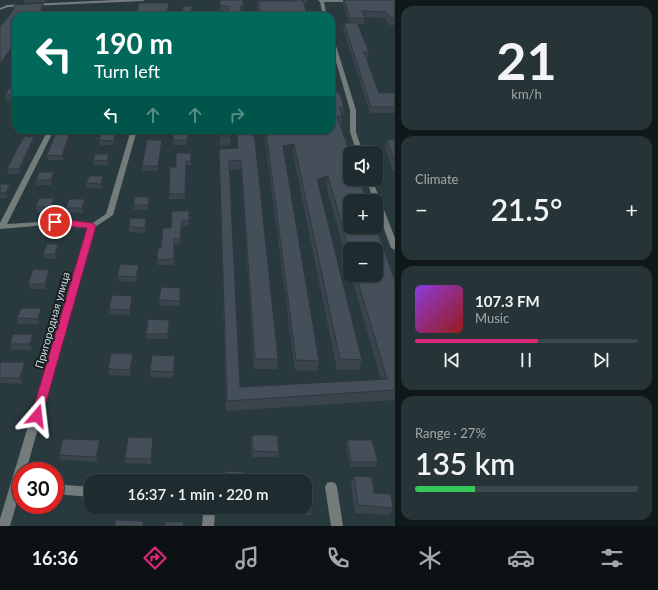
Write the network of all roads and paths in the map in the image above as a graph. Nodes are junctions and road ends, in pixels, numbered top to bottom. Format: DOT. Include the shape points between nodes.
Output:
graph roads {
  1 [pos="143,0"];
  2 [pos="321,0"];
  3 [pos="361,1"];
  4 [pos="0,9"];
  5 [pos="324,12"];
  6 [pos="335,49"];
  7 [pos="49,134"];
  8 [pos="133,134"];
  9 [pos="358,146"];
  10 [pos="372,186"];
  11 [pos="92,226"];
  12 [pos="1,227"];
  13 [pos="395,248"];
  14 [pos="25,462"];
  15 [pos="331,487"];
  16 [pos="64,490"];
  17 [pos="84,491"];
  18 [pos="12,503"];
  19 [pos="209,514"];
  20 [pos="4,526"];
  21 [pos="208,526"];
  22 [pos="337,526"];
  1 -- 4 [label="street" via="7,6"];
  2 -- 3 [label="street"];
  2 -- 5 [label="street"];
  6 -- 9 [label="street" via="353,110 354,132"];
  7 -- 12 [label="street"];
  8 -- 11 [label="street" via="109,216"];
  10 -- 13 [label="street"];
  11 -- 12 [label="street" via="68,222 30,222"];
  11 -- 14 [label="street, Пригородная улица"];
  15 -- 22 [label="street"];
  16 -- 17 [label="street"];
  18 -- 20 [label="street, Пригородная улица"];
  19 -- 21 [label="street"];
}
